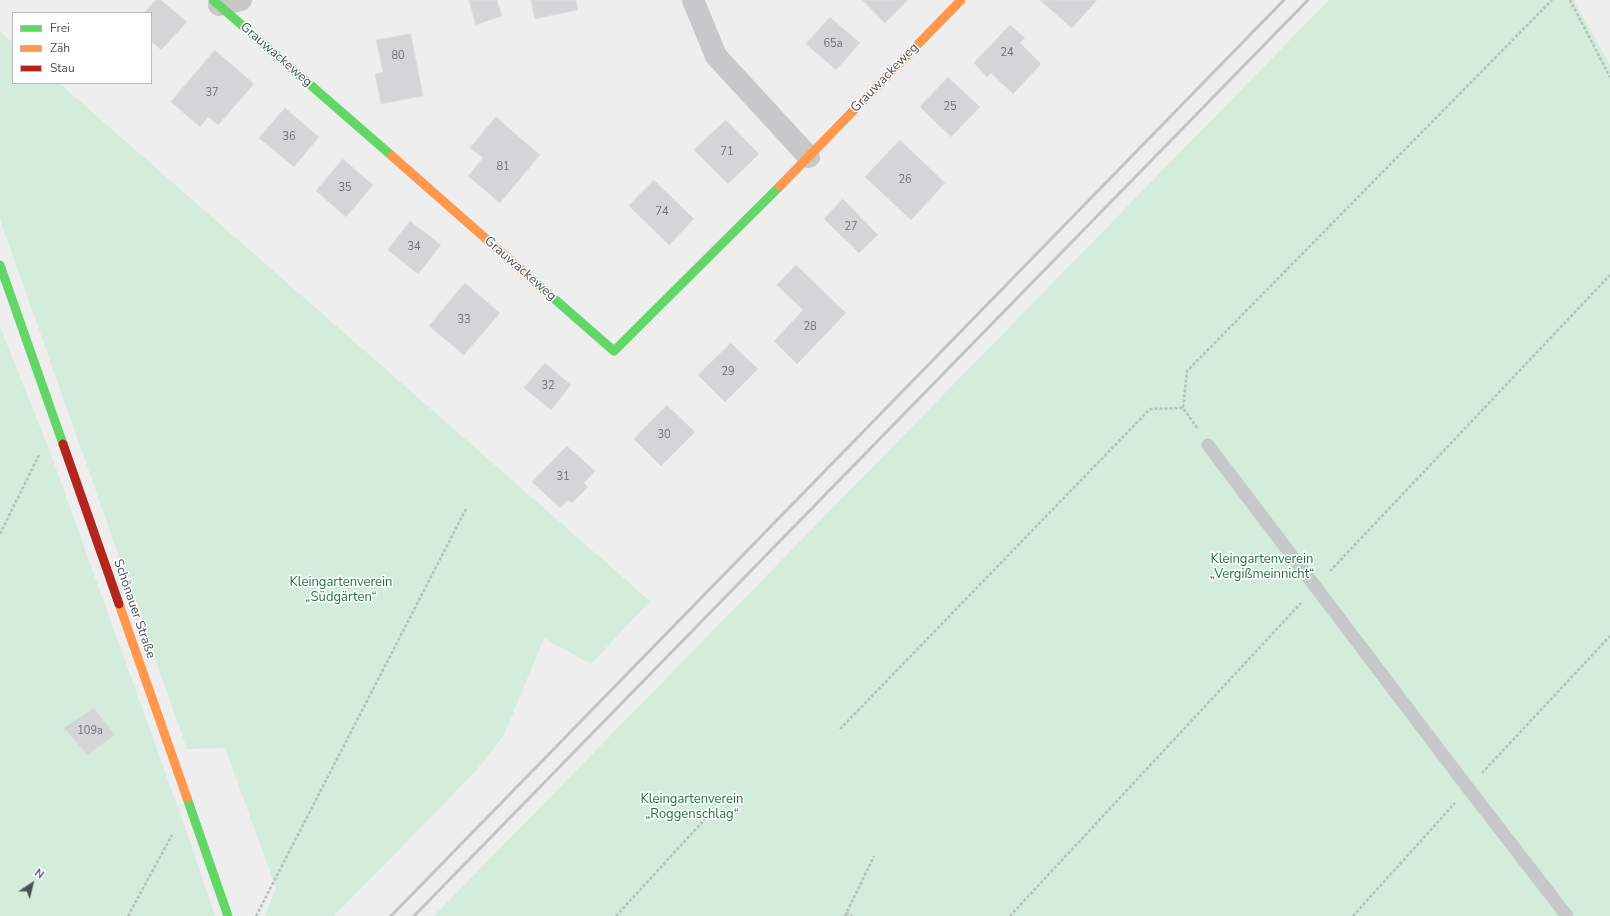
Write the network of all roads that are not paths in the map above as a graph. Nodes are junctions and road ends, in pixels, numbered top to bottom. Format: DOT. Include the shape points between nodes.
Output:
graph roads {
  1 [pos="241,0"];
  2 [pos="693,0"];
  3 [pos="961,0"];
  4 [pos="216,3"];
  5 [pos="809,156"];
  6 [pos="0,265"];
  7 [pos="1208,445"];
  8 [pos="228,916"];
  9 [pos="1567,916"];
  1 -- 4 [label="street, Grauwackeweg"];
  2 -- 5 [label="street" via="716,56"];
  3 -- 5 [label="street, Grauwackeweg"];
  4 -- 5 [label="street, Grauwackeweg" via="614,351"];
  6 -- 8 [label="street, Schönauer Straße"];
  7 -- 9 [label="lane"];
}
